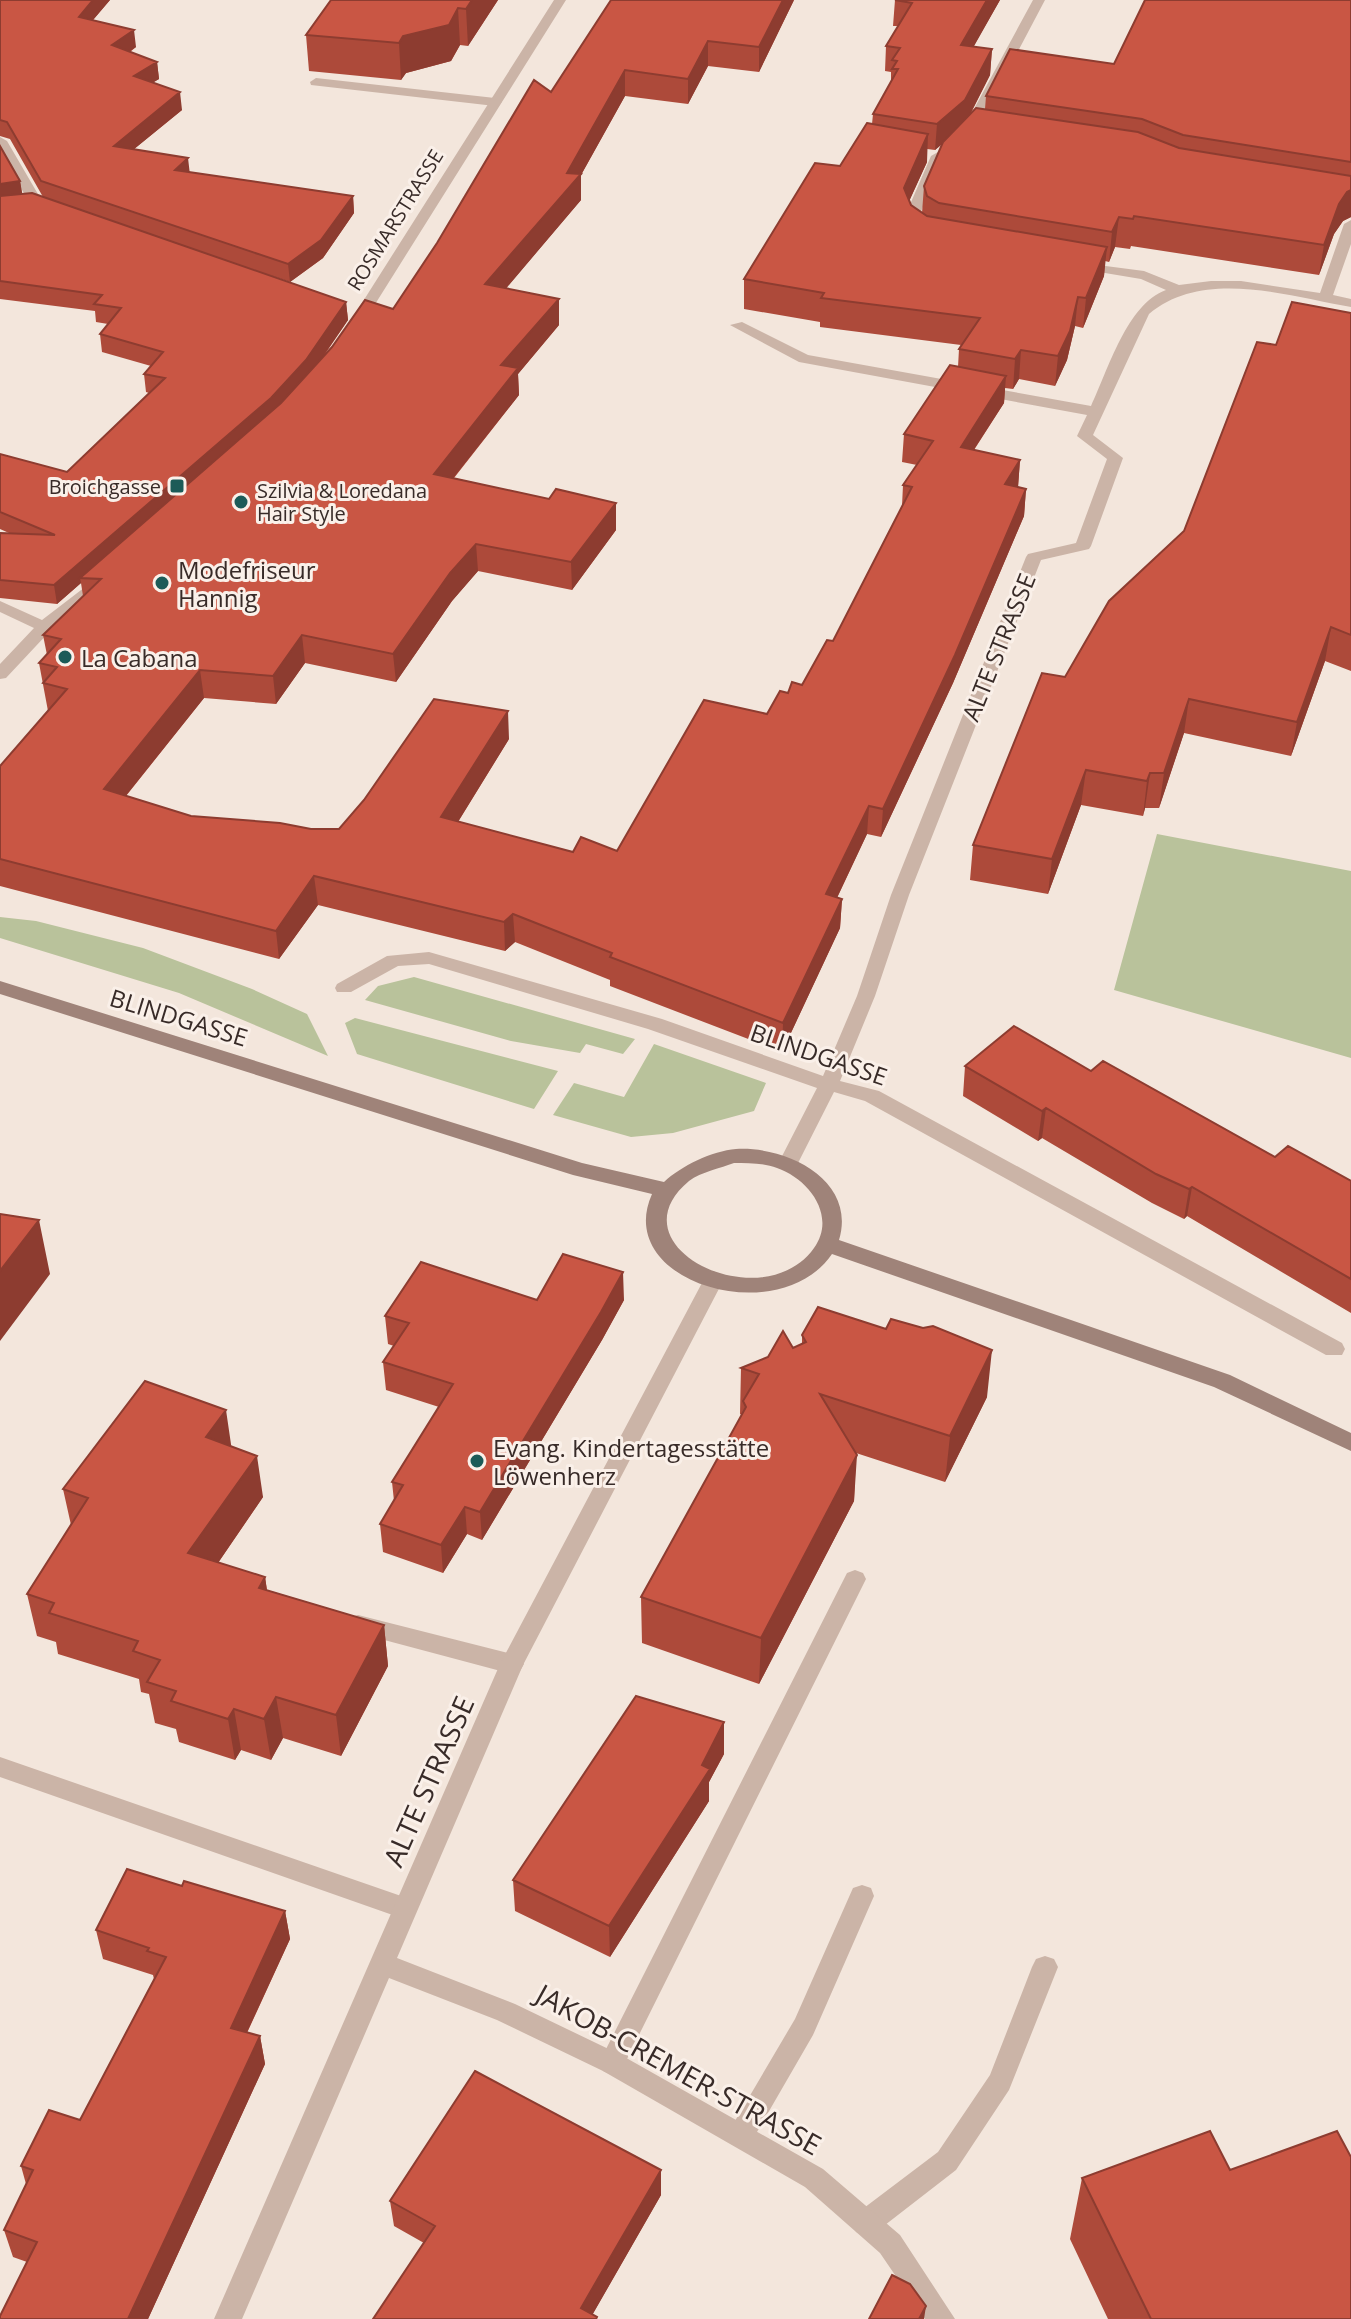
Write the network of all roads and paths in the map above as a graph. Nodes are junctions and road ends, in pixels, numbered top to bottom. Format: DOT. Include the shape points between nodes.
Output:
graph roads {
  1 [pos="560,0"];
  2 [pos="1039,0"];
  3 [pos="316,82"];
  4 [pos="495,102"];
  5 [pos="971,130"];
  6 [pos="987,132"];
  7 [pos="0,141"];
  8 [pos="61,215"];
  9 [pos="1351,224"];
  10 [pos="932,240"];
  11 [pos="1071,263"];
  12 [pos="1176,289"];
  13 [pos="1325,299"];
  14 [pos="1351,303"];
  15 [pos="737,325"];
  16 [pos="350,333"];
  17 [pos="1097,412"];
  18 [pos="114,569"];
  19 [pos="0,606"];
  20 [pos="44,627"];
  21 [pos="0,674"];
  22 [pos="344,988"];
  23 [pos="3,989"];
  24 [pos="829,1084"];
  25 [pos="788,1164"];
  26 [pos="665,1190"];
  27 [pos="830,1245"];
  28 [pos="713,1281"];
  29 [pos="1334,1349"];
  30 [pos="1351,1443"];
  31 [pos="855,1579"];
  32 [pos="336,1619"];
  33 [pos="512,1664"];
  34 [pos="0,1767"];
  35 [pos="862,1896"];
  36 [pos="404,1908"];
  37 [pos="381,1963"];
  38 [pos="1045,1967"];
  39 [pos="612,2063"];
  40 [pos="741,2135"];
  41 [pos="866,2223"];
  42 [pos="228,2319"];
  43 [pos="941,2319"];
  1 -- 4 [label="street, ROSMARSTRASSE"];
  2 -- 5 [label="street"];
  3 -- 4 [label="street"];
  4 -- 16 [label="street, ROSMARSTRASSE" via="360,306"];
  5 -- 6 [label="street"];
  5 -- 10 [label="street" via="931,156 912,216 917,230"];
  7 -- 8 [label="street" via="31,204"];
  9 -- 13 [label="street"];
  11 -- 12 [label="street" via="1144,275"];
  12 -- 13 [label="street" via="1248,287"];
  12 -- 17 [label="street, ALTE STRASSE" via="1151,301 1143,312"];
  13 -- 14 [label="street"];
  15 -- 17 [label="street" via="804,359"];
  17 -- 24 [label="street, ALTE STRASSE" via="1085,436 1115,458 1083,546 1034,557"];
  18 -- 20 [label="street"];
  19 -- 20 [label="street"];
  20 -- 21 [label="street"];
  22 -- 24 [label="street, BLINDGASSE" via="394,960 429,958 655,1024"];
  23 -- 26 [label="main road, BLINDGASSE" via="567,1165"];
  24 -- 25 [label="street, ALTE STRASSE"];
  24 -- 29 [label="street, BLINDGASSE" via="872,1096"];
  25 -- 26 [label="main road" via="761,1156 733,1156 705,1162"];
  25 -- 27 [label="main road" via="824,1190 835,1226"];
  26 -- 28 [label="main road" via="655,1210 656,1232 667,1253"];
  27 -- 28 [label="main road" via="819,1259 783,1281"];
  27 -- 30 [label="main road" via="1222,1381"];
  28 -- 33 [label="street, ALTE STRASSE"];
  31 -- 39 [label="street"];
  32 -- 33 [label="street"];
  33 -- 36 [label="street, ALTE STRASSE"];
  34 -- 36 [label="street"];
  35 -- 40 [label="street" via="804,2027"];
  36 -- 37 [label="street, ALTE STRASSE"];
  37 -- 39 [label="street, JAKOB-CREMER-STRASSE" via="506,2012"];
  37 -- 42 [label="street, ALTE STRASSE"];
  38 -- 41 [label="street" via="1000,2082 947,2161"];
  39 -- 40 [label="street, JAKOB-CREMER-STRASSE"];
  40 -- 41 [label="street, JAKOB-CREMER-STRASSE" via="814,2178"];
  41 -- 43 [label="street, JAKOB-CREMER-STRASSE" via="890,2244"];
}
